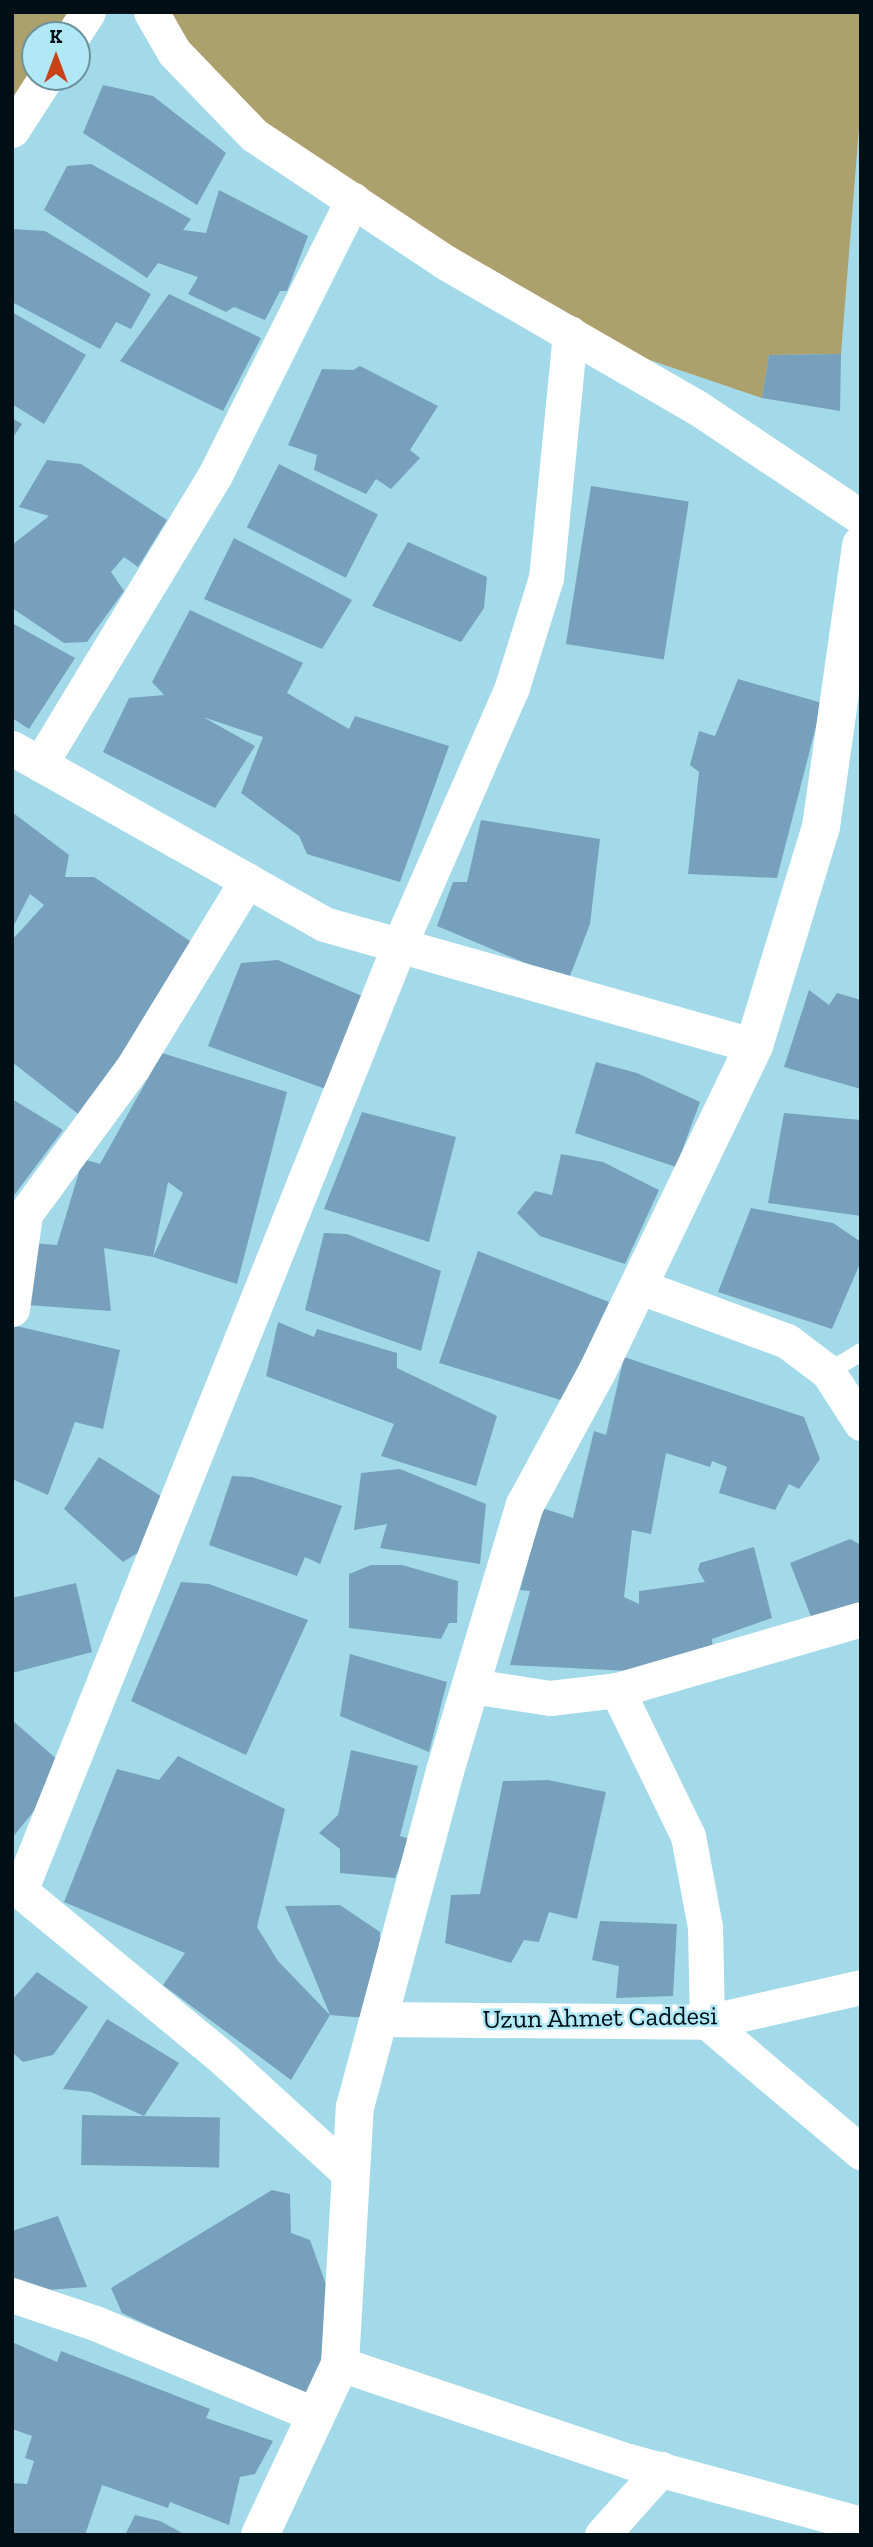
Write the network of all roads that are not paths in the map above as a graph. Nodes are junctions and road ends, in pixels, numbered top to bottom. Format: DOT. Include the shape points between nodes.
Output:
graph roads {
  1 [pos="151,12"];
  2 [pos="37,91"];
  3 [pos="12,130"];
  4 [pos="353,200"];
  5 [pos="570,333"];
  6 [pos="861,517"];
  7 [pos="861,545"];
  8 [pos="26,756"];
  9 [pos="247,880"];
  10 [pos="399,946"];
  11 [pos="754,1046"];
  12 [pos="639,1286"];
  13 [pos="12,1308"];
  14 [pos="861,1352"];
  15 [pos="828,1372"];
  16 [pos="861,1423"];
  17 [pos="861,1619"];
  18 [pos="471,1686"];
  19 [pos="617,1690"];
  20 [pos="16,1887"];
  21 [pos="861,1987"];
  22 [pos="379,2019"];
  23 [pos="707,2022"];
  24 [pos="861,2152"];
  25 [pos="351,2175"];
  26 [pos="12,2295"];
  27 [pos="340,2364"];
  28 [pos="316,2415"];
  29 [pos="661,2469"];
  30 [pos="861,2524"];
  31 [pos="260,2535"];
  32 [pos="602,2535"];
  1 -- 4 [label="street" via="174,52 254,135"];
  2 -- 3 [label="street"];
  4 -- 5 [label="street" via="445,262"];
  4 -- 8 [label="street" via="215,475"];
  5 -- 6 [label="street" via="698,408"];
  5 -- 10 [label="street" via="545,578 512,687"];
  7 -- 11 [label="street" via="821,827"];
  8 -- 9 [label="street"];
  9 -- 10 [label="street" via="324,924"];
  9 -- 13 [label="street" via="133,1067 25,1214"];
  10 -- 11 [label="street"];
  10 -- 20 [label="street"];
  11 -- 12 [label="street"];
  12 -- 15 [label="street" via="787,1341"];
  12 -- 18 [label="street" via="525,1505"];
  14 -- 15 [label="lane"];
  15 -- 16 [label="street"];
  17 -- 19 [label="street"];
  18 -- 19 [label="street" via="550,1698"];
  18 -- 22 [label="street"];
  19 -- 23 [label="street" via="688,1836 705,1927"];
  20 -- 25 [label="street" via="224,2059"];
  21 -- 23 [label="street, Uzun Ahmet Caddesi"];
  22 -- 23 [label="street, Uzun Ahmet Caddesi"];
  22 -- 25 [label="street" via="355,2107"];
  23 -- 24 [label="street"];
  25 -- 27 [label="street"];
  26 -- 28 [label="street" via="95,2323"];
  27 -- 28 [label="street"];
  27 -- 29 [label="street"];
  28 -- 31 [label="street"];
  29 -- 30 [label="street"];
  29 -- 32 [label="street"];
}
